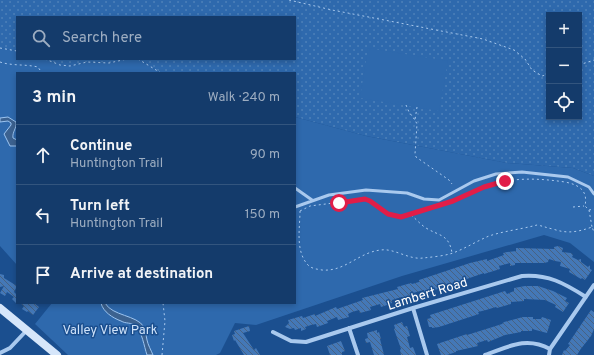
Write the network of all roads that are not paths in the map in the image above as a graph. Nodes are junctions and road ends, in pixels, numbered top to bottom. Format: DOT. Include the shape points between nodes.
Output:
graph roads {
  1 [pos="296,189"];
  2 [pos="594,194"];
  3 [pos="312,200"];
  4 [pos="296,207"];
  5 [pos="594,285"];
  6 [pos="586,297"];
  7 [pos="0,308"];
  8 [pos="413,308"];
  9 [pos="349,328"];
  10 [pos="27,330"];
  11 [pos="273,332"];
  12 [pos="550,349"];
  13 [pos="0,353"];
  14 [pos="57,355"];
  15 [pos="358,355"];
  16 [pos="427,355"];
  17 [pos="485,355"];
  18 [pos="548,355"];
  1 -- 3 [label="lane"];
  2 -- 3 [label="lane" via="588,187 568,177 522,172 496,174 474,181 439,200 424,199 407,193 366,190"];
  3 -- 4 [label="lane"];
  5 -- 6 [label="street"];
  6 -- 8 [label="street, Lambert Road" via="555,280 531,275"];
  6 -- 12 [label="street"];
  7 -- 10 [label="street"];
  8 -- 9 [label="street, Lambert Road"];
  8 -- 16 [label="street"];
  9 -- 11 [label="street, Lambert Road" via="302,342 287,340"];
  9 -- 15 [label="street"];
  10 -- 13 [label="street" via="10,348"];
  10 -- 14 [label="street"];
  12 -- 17 [label="street" via="531,342"];
  12 -- 18 [label="street"];
}
